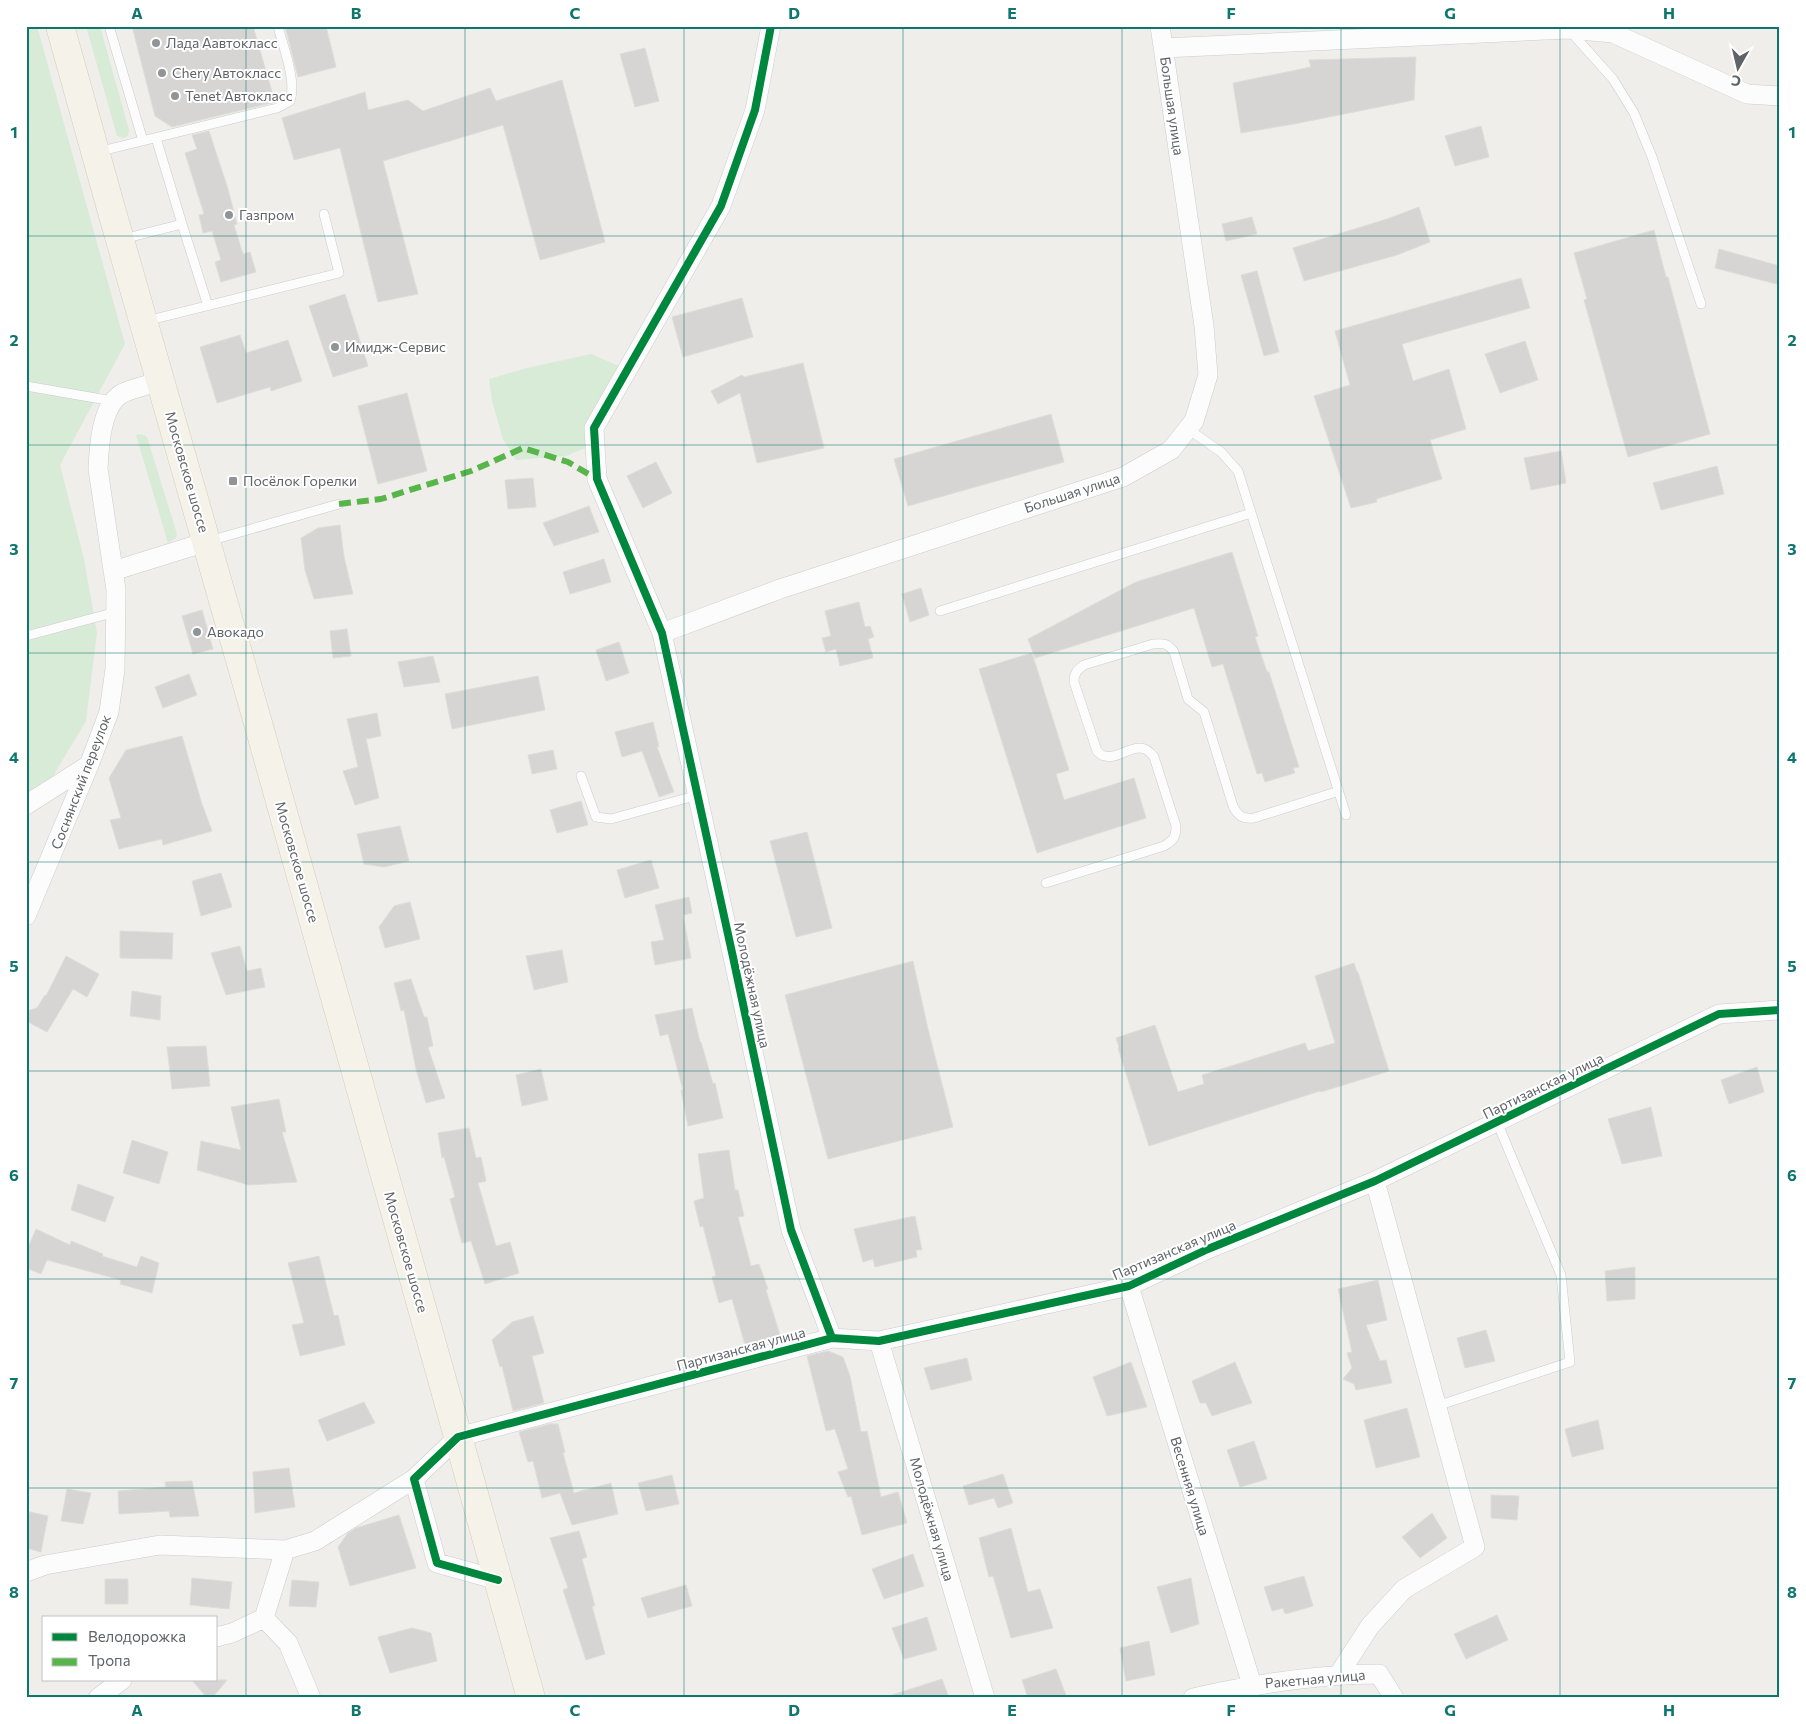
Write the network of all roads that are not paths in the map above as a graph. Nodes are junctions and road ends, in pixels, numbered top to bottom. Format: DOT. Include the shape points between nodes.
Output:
graph roads {
  1 [pos="60,26"];
  2 [pos="110,26"];
  3 [pos="278,26"];
  4 [pos="771,26"];
  5 [pos="1160,26"];
  6 [pos="1568,28"];
  7 [pos="1164,48"];
  8 [pos="1780,96"];
  9 [pos="156,138"];
  10 [pos="143,141"];
  11 [pos="95,152"];
  12 [pos="324,214"];
  13 [pos="182,224"];
  14 [pos="119,240"];
  15 [pos="1701,304"];
  16 [pos="208,306"];
  17 [pos="144,322"];
  18 [pos="161,382"];
  19 [pos="26,386"];
  20 [pos="113,401"];
  21 [pos="1188,429"];
  22 [pos="339,504"];
  23 [pos="1251,513"];
  24 [pos="206,542"];
  25 [pos="113,571"];
  26 [pos="940,611"];
  27 [pos="116,612"];
  28 [pos="662,633"];
  29 [pos="26,636"];
  30 [pos="90,765"];
  31 [pos="582,776"];
  32 [pos="1339,791"];
  33 [pos="698,795"];
  34 [pos="26,805"];
  35 [pos="1346,815"];
  36 [pos="1046,883"];
  37 [pos="26,916"];
  38 [pos="1780,1010"];
  39 [pos="1497,1122"];
  40 [pos="1375,1181"];
  41 [pos="1129,1286"];
  42 [pos="832,1338"];
  43 [pos="879,1341"];
  44 [pos="1436,1406"];
  45 [pos="458,1437"];
  46 [pos="414,1479"];
  47 [pos="285,1550"];
  48 [pos="26,1572"];
  49 [pos="498,1580"];
  50 [pos="264,1618"];
  51 [pos="218,1636"];
  52 [pos="1339,1674"];
  53 [pos="119,1682"];
  54 [pos="1252,1685"];
  55 [pos="98,1698"];
  56 [pos="312,1698"];
  57 [pos="531,1698"];
  58 [pos="985,1698"];
  59 [pos="1193,1698"];
  60 [pos="1394,1698"];
  1 -- 11 [label="main road, Московское шоссе"];
  2 -- 10 [label="lane"];
  3 -- 9 [label="lane" via="293,92 290,101 277,108"];
  4 -- 28 [label="street, Молодёжная улица" via="755,110 721,206 594,428 597,479"];
  5 -- 7 [label="street, Большая улица"];
  6 -- 7 [label="street, Большая улица"];
  6 -- 8 [label="street, Большая улица" via="1613,33 1747,94"];
  6 -- 15 [label="lane" via="1613,79 1634,113"];
  7 -- 21 [label="street, Большая улица" via="1204,326 1208,375 1194,421"];
  9 -- 10 [label="lane"];
  9 -- 13 [label="lane"];
  10 -- 11 [label="lane"];
  11 -- 14 [label="main road, Московское шоссе"];
  12 -- 16 [label="lane" via="339,273"];
  13 -- 14 [label="lane"];
  13 -- 16 [label="lane"];
  14 -- 17 [label="main road, Московское шоссе"];
  16 -- 17 [label="lane"];
  17 -- 18 [label="main road, Московское шоссе"];
  18 -- 20 [label="street" via="122,394"];
  18 -- 24 [label="main road, Московское шоссе"];
  19 -- 20 [label="lane"];
  20 -- 25 [label="street, Соснянский переулок" via="107,411 98,469"];
  21 -- 23 [label="lane" via="1221,452 1238,471"];
  21 -- 28 [label="street, Большая улица" via="1171,450 1123,477 780,589"];
  22 -- 24 [label="lane"];
  23 -- 26 [label="lane"];
  23 -- 32 [label="lane"];
  24 -- 25 [label="street"];
  24 -- 45 [label="main road, Московское шоссе"];
  25 -- 27 [label="street, Соснянский переулок"];
  27 -- 29 [label="lane"];
  27 -- 30 [label="street, Соснянский переулок" via="115,669 108,712"];
  28 -- 33 [label="street, Молодёжная улица"];
  30 -- 34 [label="street"];
  30 -- 37 [label="street, Соснянский переулок"];
  31 -- 33 [label="lane" via="596,817 611,819"];
  32 -- 35 [label="lane"];
  32 -- 36 [label="lane" via="1254,818 1244,818 1233,806 1204,712 1188,699 1170,646 1153,644 1084,665 1077,669 1074,682 1097,751 1104,756 1143,748 1150,751 1176,834 1174,840 1164,846"];
  33 -- 42 [label="street, Молодёжная улица" via="791,1230"];
  38 -- 39 [label="street, Партизанская улица" via="1719,1014"];
  39 -- 40 [label="street, Партизанская улица"];
  39 -- 44 [label="lane" via="1561,1275 1570,1362"];
  40 -- 41 [label="street, Партизанская улица" via="1208,1249"];
  40 -- 44 [label="street"];
  41 -- 43 [label="street, Партизанская улица"];
  41 -- 54 [label="street, Весенняя улица"];
  42 -- 43 [label="street, Партизанская улица"];
  42 -- 45 [label="street, Партизанская улица"];
  43 -- 58 [label="street, Молодёжная улица"];
  44 -- 52 [label="street" via="1475,1547 1404,1589 1370,1626"];
  45 -- 46 [label="street"];
  45 -- 49 [label="main road, Московское шоссе"];
  46 -- 47 [label="street" via="315,1541"];
  46 -- 49 [label="street" via="436,1563"];
  47 -- 48 [label="street" via="160,1545 45,1565"];
  47 -- 50 [label="street"];
  49 -- 57 [label="main road, Московское шоссе"];
  50 -- 51 [label="street"];
  50 -- 56 [label="street" via="288,1643"];
  52 -- 54 [label="street, Ракетная улица"];
  52 -- 60 [label="street, Ракетная улица" via="1379,1674"];
  53 -- 55 [label="street"];
  54 -- 59 [label="street, Ракетная улица"];
}
